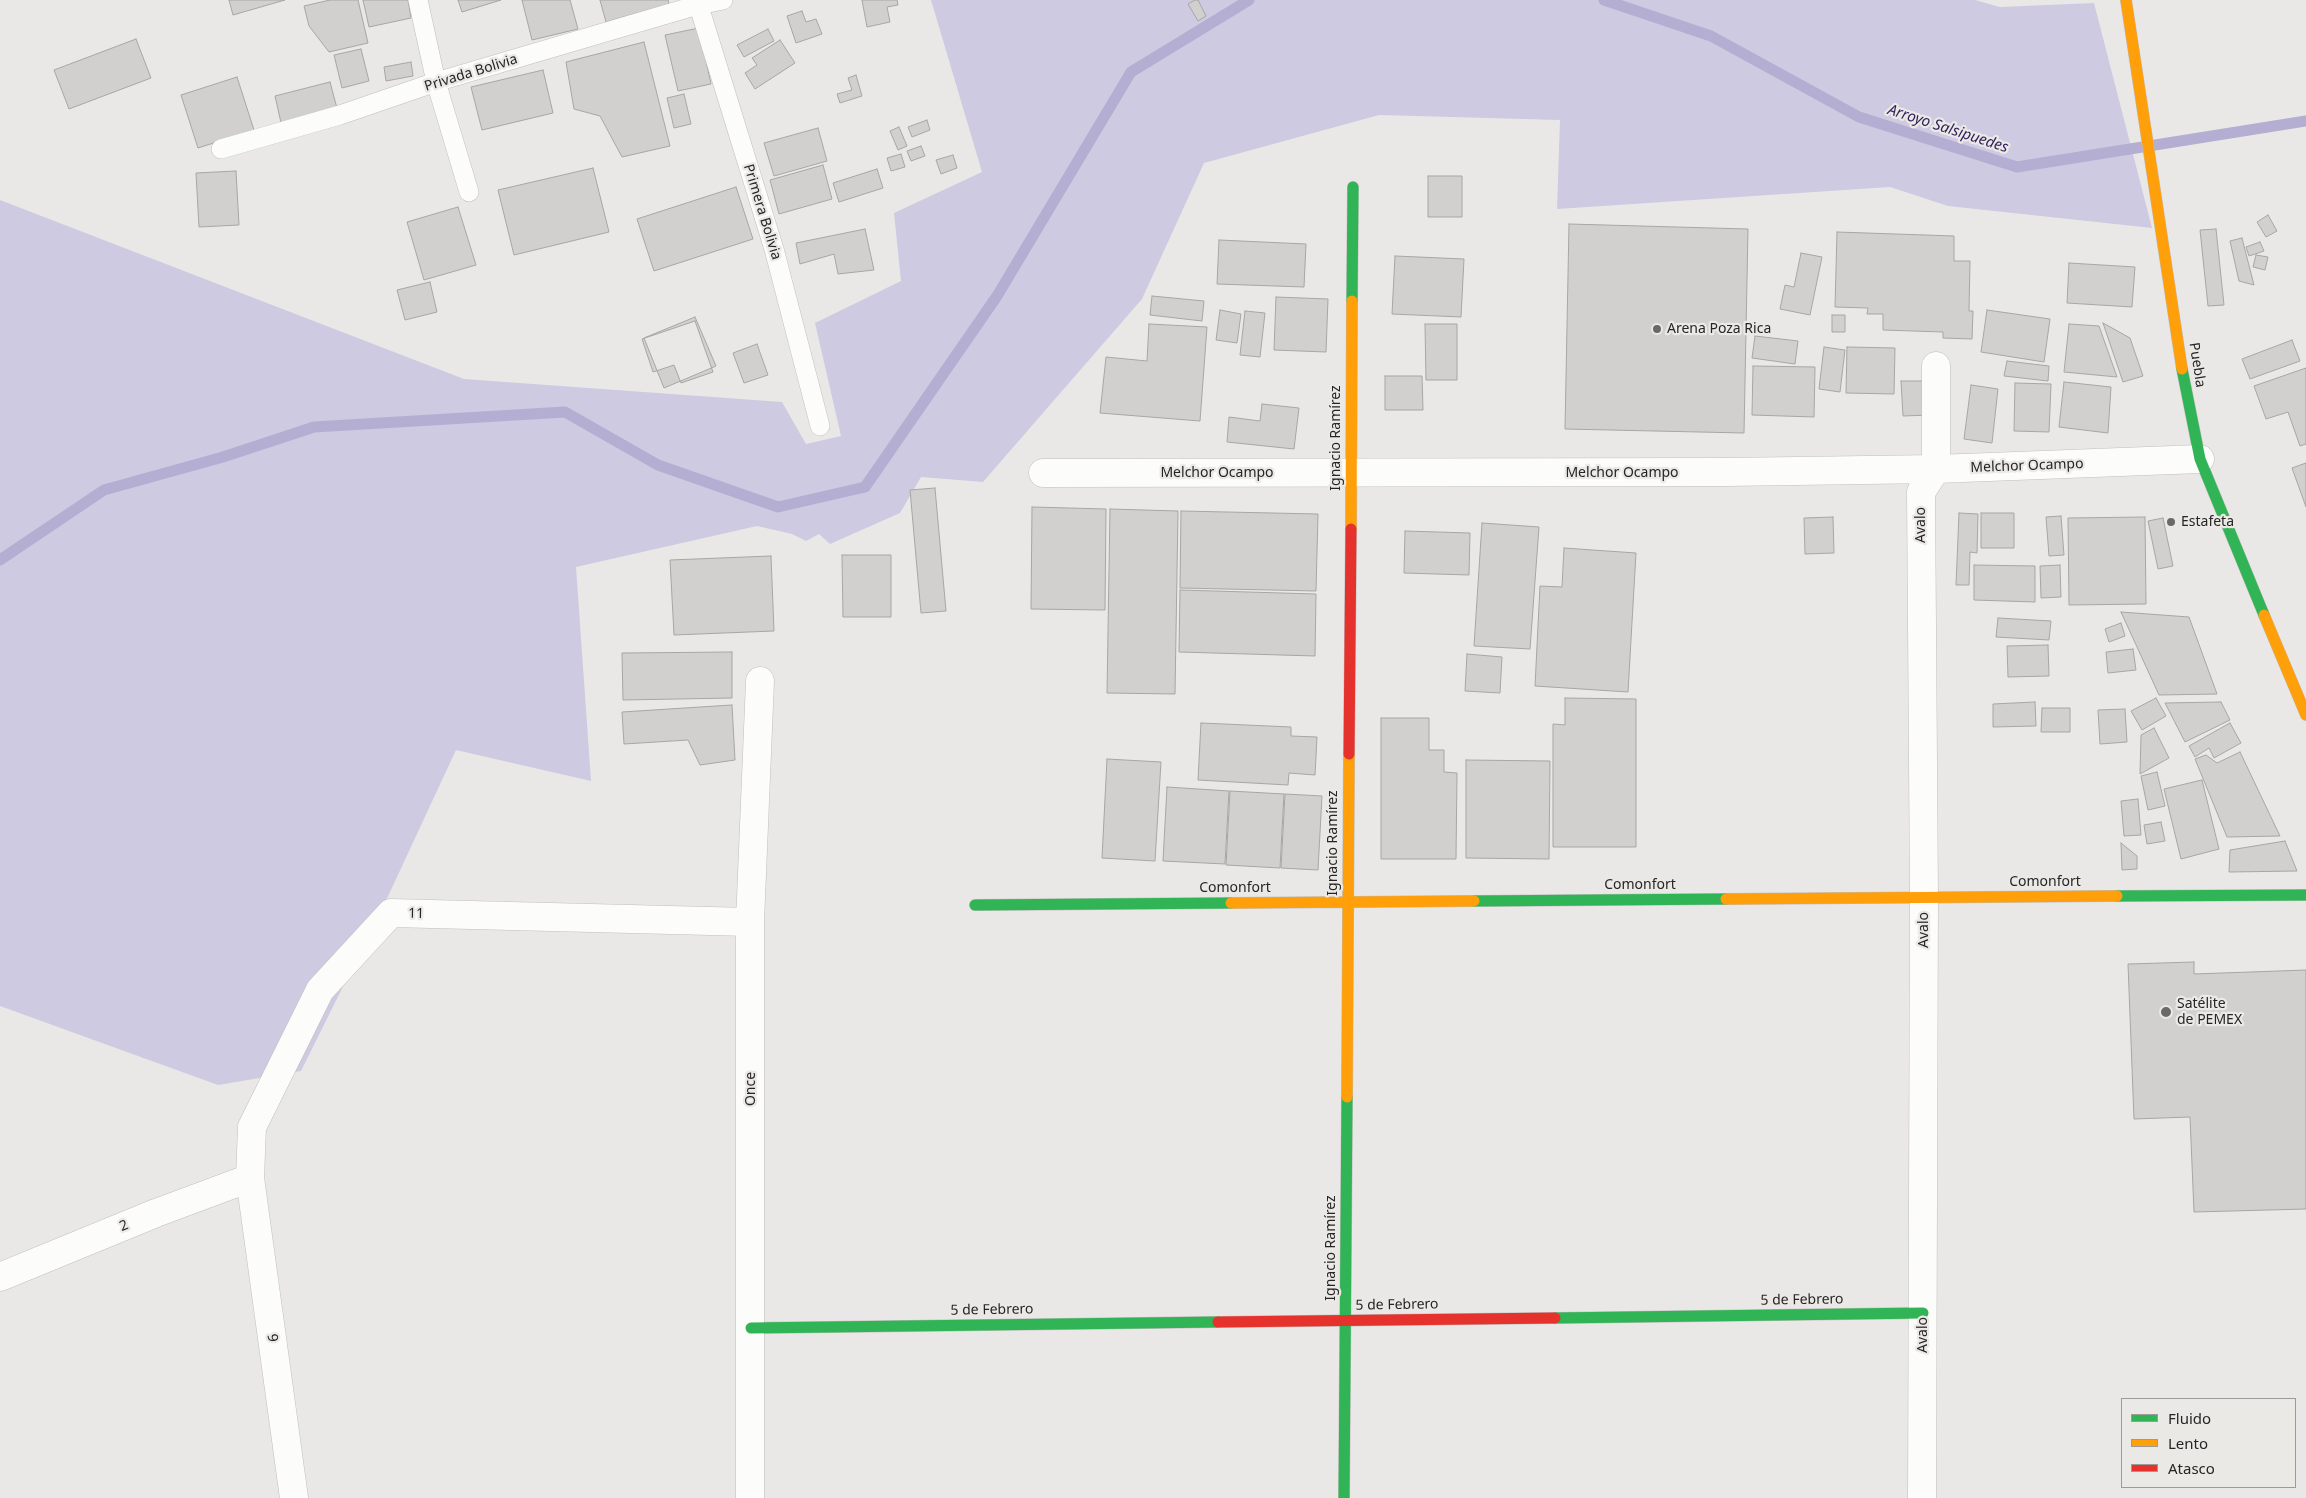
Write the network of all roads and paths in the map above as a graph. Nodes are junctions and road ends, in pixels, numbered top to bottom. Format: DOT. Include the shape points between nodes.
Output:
graph roads {
  1 [pos="418,0"];
  2 [pos="723,0"];
  3 [pos="2126,0"];
  4 [pos="698,2"];
  5 [pos="436,82"];
  6 [pos="220,149"];
  7 [pos="1352,187"];
  8 [pos="469,192"];
  9 [pos="1936,366"];
  10 [pos="820,426"];
  11 [pos="2200,459"];
  12 [pos="1936,469"];
  13 [pos="1043,473"];
  14 [pos="1350,473"];
  15 [pos="760,681"];
  16 [pos="2306,715"];
  17 [pos="2306,895"];
  18 [pos="1924,898"];
  19 [pos="1348,902"];
  20 [pos="975,905"];
  21 [pos="750,922"];
  22 [pos="250,1178"];
  23 [pos="0,1276"];
  24 [pos="1923,1314"];
  25 [pos="1345,1321"];
  26 [pos="751,1328"];
  27 [pos="294,1498"];
  28 [pos="750,1498"];
  29 [pos="1344,1498"];
  30 [pos="1922,1498"];
  1 -- 5 [label="lane"];
  2 -- 4 [label="lane, Privada Bolivia"];
  3 -- 11 [label="street, Puebla" via="2188,406"];
  4 -- 5 [label="lane, Privada Bolivia"];
  4 -- 10 [label="lane, Primera Bolivia" via="774,249"];
  5 -- 6 [label="lane, Privada Bolivia" via="340,115"];
  5 -- 8 [label="lane"];
  7 -- 14 [label="street, Ignacio Ramírez"];
  9 -- 12 [label="street"];
  11 -- 12 [label="street, Melchor Ocampo"];
  11 -- 16 [label="street, Puebla"];
  12 -- 14 [label="street, Melchor Ocampo"];
  12 -- 18 [label="street, Avalo" via="1921,492"];
  13 -- 14 [label="street, Melchor Ocampo"];
  14 -- 19 [label="street, Ignacio Ramírez"];
  15 -- 21 [label="street, Once"];
  17 -- 18 [label="street, Comonfort"];
  18 -- 19 [label="street, Comonfort"];
  18 -- 24 [label="street, Avalo"];
  19 -- 20 [label="street, Comonfort"];
  19 -- 25 [label="street, Ignacio Ramírez"];
  21 -- 22 [label="street, 11" via="390,913 320,990 252,1127"];
  21 -- 26 [label="street, Once"];
  22 -- 23 [label="street, 2"];
  22 -- 27 [label="street, 9"];
  24 -- 25 [label="street, 5 de Febrero"];
  24 -- 30 [label="street, Avalo"];
  25 -- 26 [label="street, 5 de Febrero"];
  25 -- 29 [label="street, Ignacio Ramírez"];
  26 -- 28 [label="street, Once"];
}
